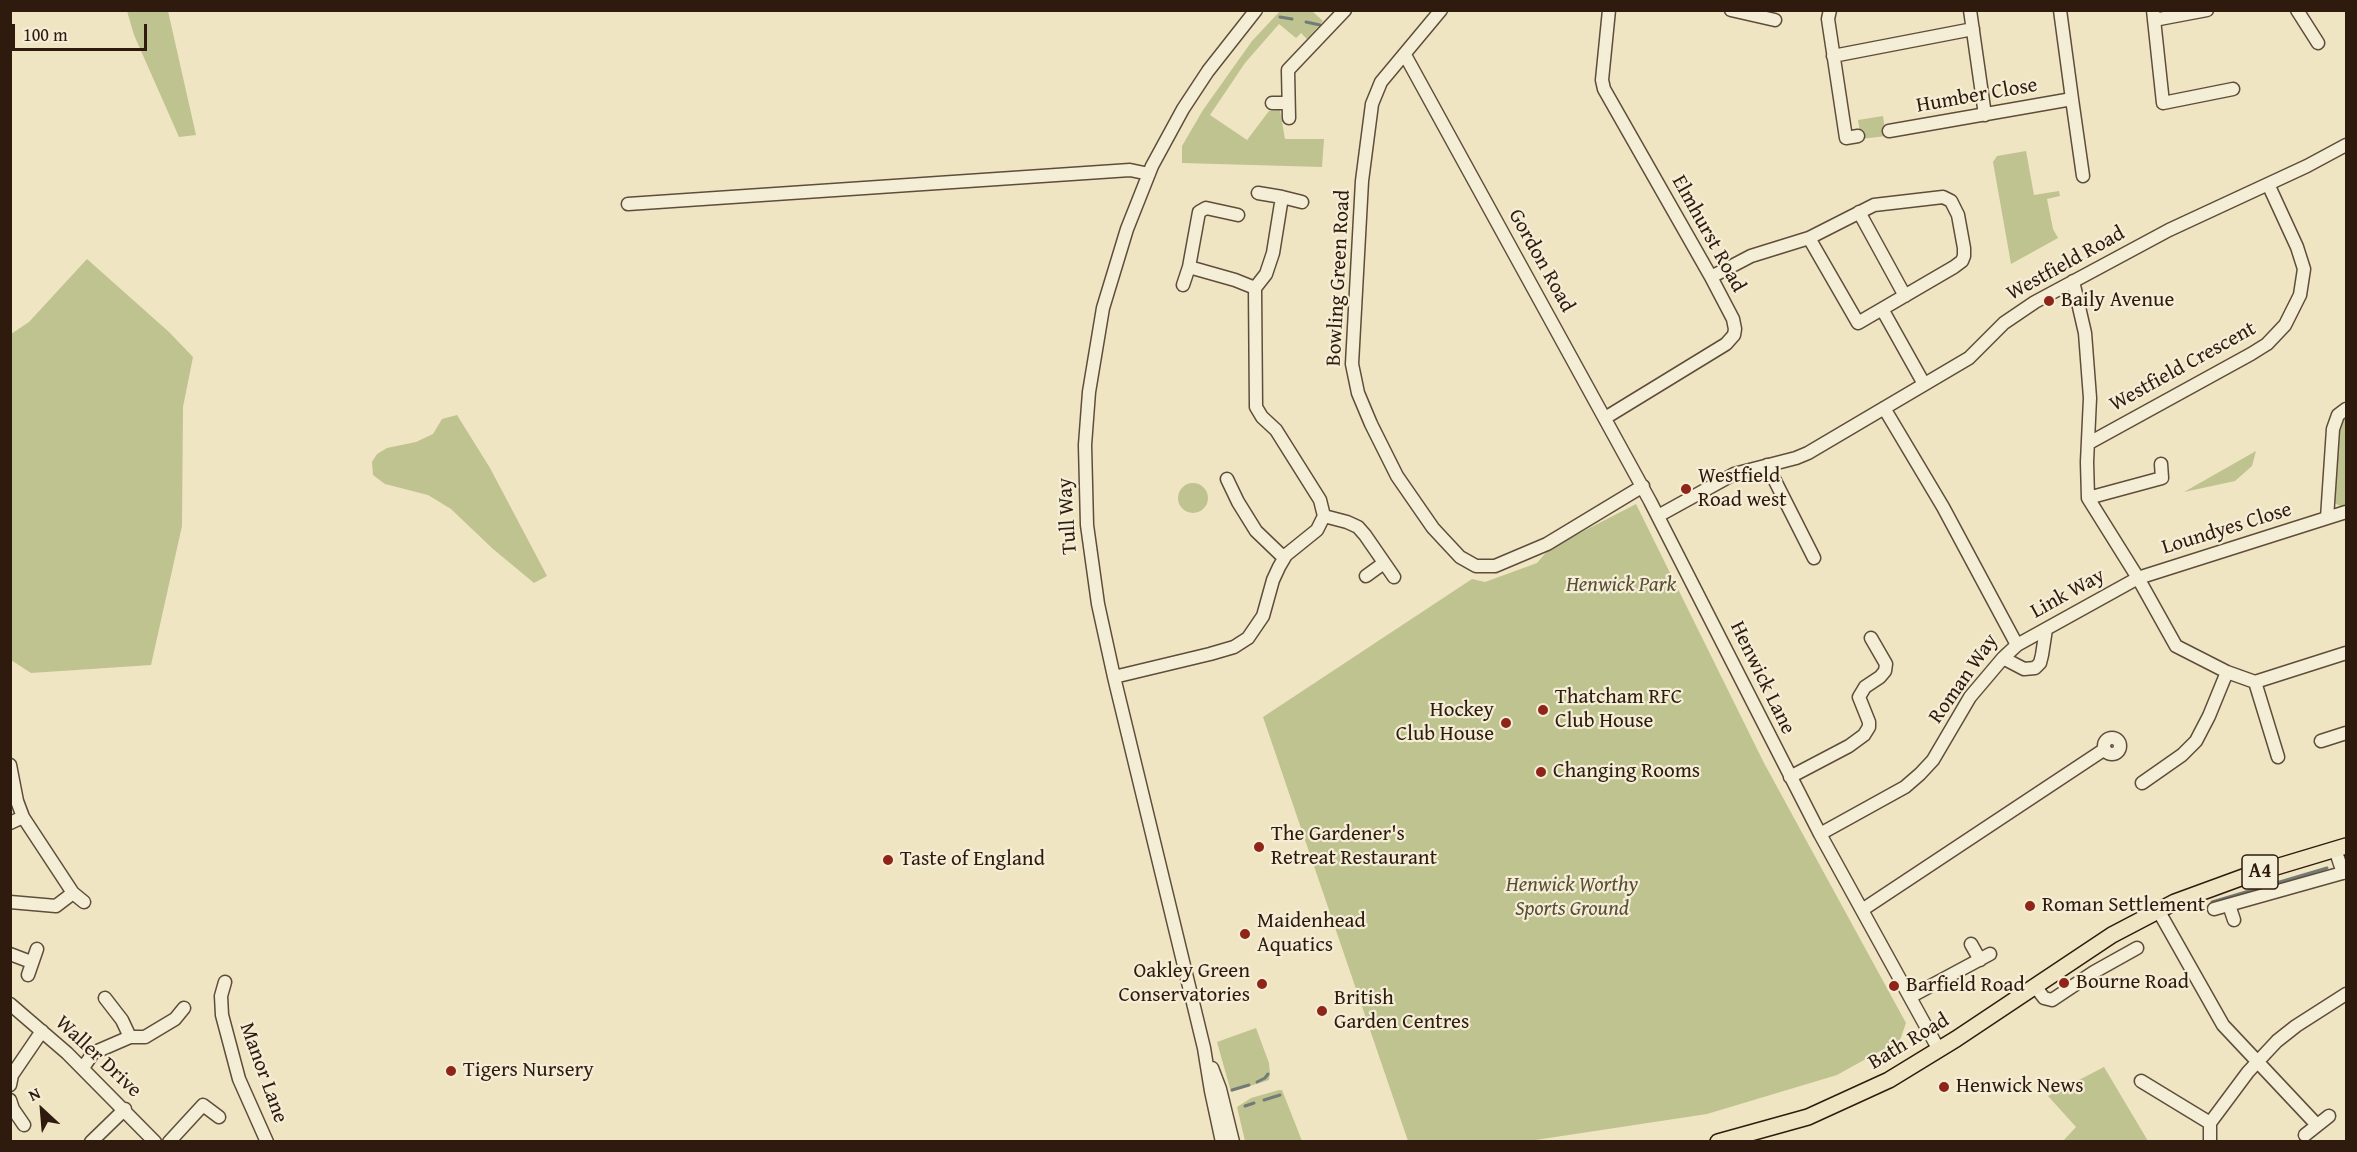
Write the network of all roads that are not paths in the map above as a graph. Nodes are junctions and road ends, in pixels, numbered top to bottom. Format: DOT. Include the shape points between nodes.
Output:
graph roads {
  1 [pos="1256,10"];
  2 [pos="1345,10"];
  3 [pos="1441,10"];
  4 [pos="1610,10"];
  5 [pos="1731,10"];
  6 [pos="1830,10"];
  7 [pos="1970,10"];
  8 [pos="2060,10"];
  9 [pos="2207,10"];
  10 [pos="2297,10"];
  11 [pos="2153,15"];
  12 [pos="1775,20"];
  13 [pos="1973,29"];
  14 [pos="2318,43"];
  15 [pos="1405,55"];
  16 [pos="1833,56"];
  17 [pos="2233,89"];
  18 [pos="2072,99"];
  19 [pos="1288,103"];
  20 [pos="1272,104"];
  21 [pos="1985,115"];
  22 [pos="1289,118"];
  23 [pos="1889,131"];
  24 [pos="1858,136"];
  25 [pos="2346,145"];
  26 [pos="1149,174"];
  27 [pos="2083,176"];
  28 [pos="2268,184"];
  29 [pos="1258,193"];
  30 [pos="1282,197"];
  31 [pos="1302,202"];
  32 [pos="628,204"];
  33 [pos="1859,212"];
  34 [pos="1238,215"];
  35 [pos="1809,238"];
  36 [pos="1189,267"];
  37 [pos="1711,277"];
  38 [pos="2073,281"];
  39 [pos="1183,285"];
  40 [pos="1255,288"];
  41 [pos="1905,296"];
  42 [pos="1882,309"];
  43 [pos="1924,384"];
  44 [pos="1884,408"];
  45 [pos="2346,409"];
  46 [pos="1605,418"];
  47 [pos="2089,443"];
  48 [pos="2161,464"];
  49 [pos="1767,465"];
  50 [pos="1227,478"];
  51 [pos="1642,486"];
  52 [pos="2088,498"];
  53 [pos="2346,512"];
  54 [pos="1324,516"];
  55 [pos="1658,516"];
  56 [pos="2327,518"];
  57 [pos="1286,555"];
  58 [pos="1814,558"];
  59 [pos="1384,563"];
  60 [pos="1366,576"];
  61 [pos="1394,578"];
  62 [pos="2138,578"];
  63 [pos="2046,629"];
  64 [pos="1871,638"];
  65 [pos="2017,645"];
  66 [pos="2346,653"];
  67 [pos="2003,658"];
  68 [pos="2227,672"];
  69 [pos="1114,677"];
  70 [pos="2255,682"];
  71 [pos="2346,733"];
  72 [pos="2321,741"];
  73 [pos="2105,749"];
  74 [pos="2278,758"];
  75 [pos="10,765"];
  76 [pos="1790,777"];
  77 [pos="2142,783"];
  78 [pos="23,817"];
  79 [pos="10,823"];
  80 [pos="1820,834"];
  81 [pos="2341,847"];
  82 [pos="2345,873"];
  83 [pos="73,893"];
  84 [pos="10,902"];
  85 [pos="84,902"];
  86 [pos="2229,905"];
  87 [pos="2214,909"];
  88 [pos="1862,910"];
  89 [pos="2158,910"];
  90 [pos="2234,920"];
  91 [pos="1971,944"];
  92 [pos="2137,948"];
  93 [pos="37,949"];
  94 [pos="10,954"];
  95 [pos="32,962"];
  96 [pos="28,975"];
  97 [pos="225,982"];
  98 [pos="2036,986"];
  99 [pos="2346,994"];
  100 [pos="1910,998"];
  101 [pos="10,1004"];
  102 [pos="106,1004"];
  103 [pos="184,1008"];
  104 [pos="42,1031"];
  105 [pos="130,1037"];
  106 [pos="1204,1048"];
  107 [pos="1939,1050"];
  108 [pos="2257,1063"];
  109 [pos="83,1068"];
  110 [pos="11,1078"];
  111 [pos="2141,1081"];
  112 [pos="10,1100"];
  113 [pos="125,1109"];
  114 [pos="2329,1116"];
  115 [pos="219,1117"];
  116 [pos="2210,1123"];
  117 [pos="24,1125"];
  118 [pos="2317,1125"];
  119 [pos="2306,1135"];
  120 [pos="90,1142"];
  121 [pos="155,1142"];
  122 [pos="169,1142"];
  123 [pos="267,1142"];
  124 [pos="1222,1142"];
  125 [pos="1233,1142"];
  126 [pos="1718,1142"];
  127 [pos="2210,1142"];
  1 -- 26 [label="street, Tull Way" via="1183,109"];
  2 -- 19 [label="street" via="1290,67"];
  3 -- 15 [label="street, Bowling Green Road"];
  4 -- 37 [label="street, Elmhurst Road" via="1604,89"];
  5 -- 12 [label="street"];
  6 -- 16 [label="street"];
  7 -- 13 [label="street"];
  8 -- 18 [label="street"];
  9 -- 11 [label="street"];
  10 -- 14 [label="street"];
  11 -- 17 [label="street" via="2163,103"];
  13 -- 16 [label="street"];
  13 -- 21 [label="street"];
  15 -- 46 [label="street, Gordon Road"];
  15 -- 51 [label="street, Bowling Green Road" via="1381,82 1372,104 1362,181 1353,375 1371,424 1397,476 1433,528 1460,557 1476,566 1495,566 1547,544"];
  16 -- 24 [label="street" via="1846,138"];
  18 -- 21 [label="street, Humber Close"];
  18 -- 27 [label="street"];
  19 -- 20 [label="street"];
  19 -- 22 [label="street"];
  21 -- 23 [label="street, Humber Close"];
  25 -- 28 [label="street, Westfield Road"];
  26 -- 32 [label="street" via="1130,170"];
  26 -- 69 [label="street, Tull Way" via="1117,257 1103,308 1086,418 1084,470 1089,543"];
  28 -- 38 [label="street, Westfield Road"];
  28 -- 47 [label="street, Westfield Crescent" via="2304,269 2300,296 2285,325 2251,354"];
  29 -- 30 [label="street"];
  30 -- 31 [label="street"];
  30 -- 40 [label="street" via="1273,253 1266,274"];
  33 -- 35 [label="street"];
  33 -- 41 [label="street"];
  33 -- 41 [label="street" via="1881,203 1943,197 1954,205 1964,258"];
  34 -- 36 [label="street" via="1206,208 1199,212"];
  35 -- 37 [label="street" via="1751,256"];
  35 -- 42 [label="street" via="1858,323"];
  36 -- 39 [label="street"];
  36 -- 40 [label="street"];
  37 -- 46 [label="street, Elmhurst Road" via="1734,322 1732,338"];
  38 -- 43 [label="street, Westfield Road" via="2011,317 1977,352"];
  38 -- 47 [label="street" via="2085,333"];
  40 -- 54 [label="street" via="1256,407 1276,430 1320,500"];
  41 -- 42 [label="street"];
  42 -- 43 [label="street"];
  43 -- 44 [label="street, Westfield Road"];
  44 -- 49 [label="street, Westfield Road" via="1808,453"];
  44 -- 65 [label="street, Roman Way" via="1943,507"];
  45 -- 56 [label="street" via="2338,415 2333,429"];
  46 -- 51 [label="street, Gordon Road"];
  47 -- 52 [label="street"];
  48 -- 52 [label="street" via="2162,478"];
  49 -- 55 [label="street, Westfield Road" via="1724,479"];
  49 -- 58 [label="street"];
  50 -- 57 [label="street" via="1257,531 1281,555"];
  51 -- 55 [label="street, Henwick Lane"];
  52 -- 62 [label="street"];
  53 -- 56 [label="street, Loundyes Close"];
  54 -- 57 [label="street" via="1317,530"];
  54 -- 59 [label="street" via="1358,527"];
  55 -- 76 [label="street, Henwick Lane"];
  56 -- 62 [label="street, Loundyes Close"];
  57 -- 69 [label="street" via="1272,580 1263,616 1241,643"];
  59 -- 60 [label="street"];
  59 -- 61 [label="street"];
  62 -- 63 [label="street, Link Way"];
  62 -- 68 [label="street" via="2176,646"];
  63 -- 65 [label="street, Link Way"];
  63 -- 67 [label="street" via="2042,656 2035,668 2024,669"];
  64 -- 76 [label="street" via="1886,664 1885,671 1859,697 1869,727 1848,746"];
  65 -- 67 [label="street, Roman Way"];
  66 -- 70 [label="street"];
  67 -- 80 [label="street, Roman Way" via="1970,697 1933,760 1920,774 1905,787"];
  68 -- 70 [label="street"];
  68 -- 77 [label="street" via="2196,741"];
  69 -- 106 [label="street, Tull Way"];
  70 -- 74 [label="street"];
  71 -- 72 [label="street"];
  73 -- 88 [label="street"];
  75 -- 78 [label="street"];
  76 -- 80 [label="street, Henwick Lane"];
  78 -- 79 [label="street"];
  78 -- 83 [label="street"];
  80 -- 88 [label="street, Henwick Lane"];
  81 -- 82 [label="street, Bath Road"];
  81 -- 89 [label="main road, Bath Road / A4" via="2208,889"];
  82 -- 86 [label="street, Bath Road"];
  83 -- 84 [label="street" via="56,906"];
  83 -- 85 [label="street"];
  86 -- 87 [label="street, Bath Road"];
  86 -- 90 [label="street"];
  88 -- 100 [label="street, Henwick Lane"];
  89 -- 98 [label="main road, Bath Road / A4" via="2112,935"];
  89 -- 108 [label="street" via="2223,1025"];
  91 -- 100 [label="street" via="1985,957"];
  92 -- 98 [label="street" via="2052,1000 2044,998"];
  93 -- 95 [label="street"];
  94 -- 95 [label="street"];
  95 -- 96 [label="street"];
  97 -- 123 [label="street, Manor Lane" via="222,1015 239,1078"];
  98 -- 107 [label="main road, Bath Road / A4"];
  99 -- 108 [label="street" via="2296,1026"];
  100 -- 107 [label="street, Henwick Lane"];
  101 -- 104 [label="street, Waller Drive"];
  102 -- 105 [label="street"];
  103 -- 105 [label="street" via="178,1022 145,1037"];
  104 -- 109 [label="street, Waller Drive"];
  104 -- 110 [label="street"];
  105 -- 109 [label="street" via="93,1053"];
  106 -- 124 [label="street, Tull Way"];
  106 -- 125 [label="street, Tull Way" via="1220,1089"];
  107 -- 126 [label="main road, Bath Road / A4" via="1863,1094 1780,1126"];
  108 -- 116 [label="street"];
  108 -- 118 [label="street"];
  109 -- 113 [label="street, Waller Drive"];
  111 -- 116 [label="street"];
  112 -- 117 [label="street"];
  113 -- 120 [label="street" via="96,1128"];
  113 -- 121 [label="street, Waller Drive"];
  114 -- 118 [label="street"];
  115 -- 122 [label="street" via="200,1101"];
  116 -- 127 [label="street"];
  118 -- 119 [label="street"];
}
